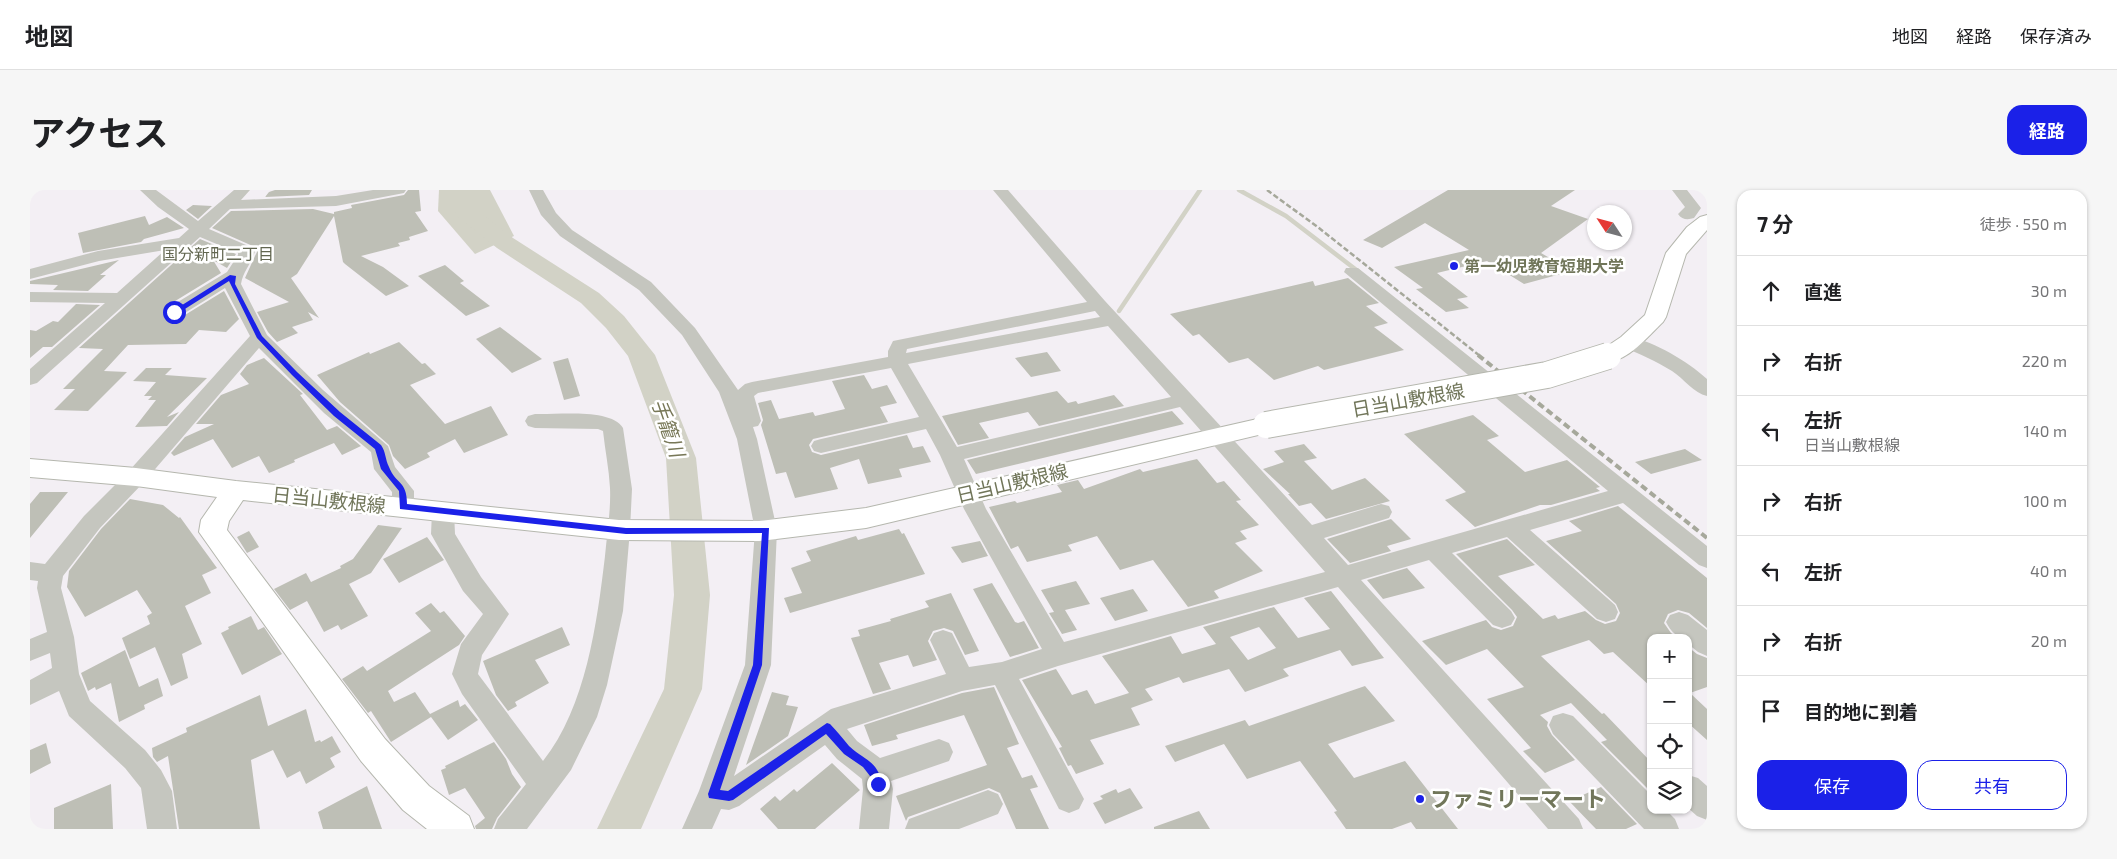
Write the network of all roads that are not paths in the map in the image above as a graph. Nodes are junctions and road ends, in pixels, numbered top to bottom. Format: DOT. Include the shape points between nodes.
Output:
graph roads {
  1 [pos="147,190"];
  2 [pos="242,190"];
  3 [pos="399,190"];
  4 [pos="536,190"];
  5 [pos="1000,190"];
  6 [pos="1679,190"];
  7 [pos="225,205"];
  8 [pos="1698,218"];
  9 [pos="200,230"];
  10 [pos="186,242"];
  11 [pos="1352,272"];
  12 [pos="30,274"];
  13 [pos="232,276"];
  14 [pos="30,297"];
  15 [pos="121,298"];
  16 [pos="1099,305"];
  17 [pos="174,312"];
  18 [pos="1112,320"];
  19 [pos="259,337"];
  20 [pos="1628,342"];
  21 [pos="897,362"];
  22 [pos="30,380"];
  23 [pos="1707,390"];
  24 [pos="1186,400"];
  25 [pos="535,421"];
  26 [pos="931,421"];
  27 [pos="1217,437"];
  28 [pos="747,439"];
  29 [pos="821,446"];
  30 [pos="951,455"];
  31 [pos="30,468"];
  32 [pos="136,477"];
  33 [pos="236,490"];
  34 [pos="969,493"];
  35 [pos="1626,494"];
  36 [pos="403,507"];
  37 [pos="443,512"];
  38 [pos="1381,512"];
  39 [pos="1512,528"];
  40 [pos="623,530"];
  41 [pos="763,530"];
  42 [pos="1307,535"];
  43 [pos="1434,550"];
  44 [pos="1707,559"];
  45 [pos="41,572"];
  46 [pos="1343,576"];
  47 [pos="1606,612"];
  48 [pos="1502,618"];
  49 [pos="1679,622"];
  50 [pos="61,637"];
  51 [pos="943,640"];
  52 [pos="1707,645"];
  53 [pos="30,650"];
  54 [pos="1058,655"];
  55 [pos="1002,672"];
  56 [pos="66,674"];
  57 [pos="962,680"];
  58 [pos="30,693"];
  59 [pos="1563,725"];
  60 [pos="827,728"];
  61 [pos="939,752"];
  62 [pos="875,773"];
  63 [pos="543,784"];
  64 [pos="1692,792"];
  65 [pos="713,794"];
  66 [pos="1069,799"];
  67 [pos="988,804"];
  68 [pos="1707,806"];
  69 [pos="162,829"];
  70 [pos="456,829"];
  71 [pos="509,829"];
  72 [pos="697,829"];
  73 [pos="874,829"];
  74 [pos="920,829"];
  75 [pos="1568,829"];
  76 [pos="1664,829"];
  1 -- 9 [label="street"];
  2 -- 7 [label="street"];
  3 -- 7 [label="street" via="336,201"];
  4 -- 28 [label="street" via="549,215 566,233 645,286 689,332 729,392"];
  5 -- 16 [label="street"];
  6 -- 8 [label="street" via="1693,208 1686,214"];
  7 -- 9 [label="street"];
  8 -- 20 [label="main road, 日当山敷根線" via="1694,231 1676,253 1655,317"];
  9 -- 10 [label="street"];
  9 -- 13 [label="street" via="247,250"];
  10 -- 12 [label="street" via="98,256"];
  10 -- 15 [label="street"];
  11 -- 35 [label="street"];
  13 -- 17 [label="street"];
  13 -- 19 [label="street" via="232,284"];
  14 -- 15 [label="street"];
  15 -- 22 [label="street"];
  16 -- 18 [label="street"];
  16 -- 21 [label="street" via="900,345"];
  18 -- 21 [label="street"];
  18 -- 24 [label="street"];
  19 -- 32 [label="street"];
  19 -- 36 [label="street" via="337,414 378,447 385,469 403,491"];
  20 -- 23 [label="street" via="1666,360"];
  20 -- 27 [label="main road, 日当山敷根線, bridge" via="1608,356 1547,375 1266,425"];
  21 -- 26 [label="street"];
  21 -- 28 [label="street" via="752,388 744,395 755,434"];
  24 -- 27 [label="street"];
  24 -- 30 [label="street"];
  25 -- 40 [label="street" via="602,422 612,416"];
  26 -- 29 [label="street"];
  26 -- 30 [label="street"];
  27 -- 34 [label="main road, 日当山敷根線"];
  27 -- 42 [label="street"];
  28 -- 41 [label="street"];
  30 -- 34 [label="street"];
  31 -- 32 [label="main road, 日当山敷根線"];
  32 -- 33 [label="main road, 日当山敷根線"];
  32 -- 45 [label="street"];
  33 -- 36 [label="main road, 日当山敷根線"];
  33 -- 70 [label="main road" via="214,520 213,532 373,750 416,798"];
  34 -- 41 [label="main road, 日当山敷根線" via="866,518"];
  34 -- 54 [label="street"];
  35 -- 39 [label="street"];
  35 -- 44 [label="street"];
  36 -- 37 [label="main road, 日当山敷根線"];
  37 -- 40 [label="main road, 日当山敷根線"];
  37 -- 63 [label="street" via="442,534 472,584 497,614 470,652 464,674"];
  38 -- 42 [label="street"];
  39 -- 43 [label="street"];
  39 -- 47 [label="street"];
  40 -- 41 [label="main road, 日当山敷根線"];
  40 -- 63 [label="street" via="611,611 594,684 583,717 561,761"];
  41 -- 65 [label="street" via="758,665"];
  42 -- 46 [label="street"];
  43 -- 46 [label="street"];
  43 -- 48 [label="street"];
  45 -- 50 [label="street" via="49,588"];
  46 -- 54 [label="street"];
  46 -- 75 [label="street"];
  49 -- 52 [label="street"];
  50 -- 53 [label="street"];
  50 -- 56 [label="street"];
  51 -- 57 [label="street"];
  54 -- 55 [label="street"];
  55 -- 57 [label="street"];
  55 -- 66 [label="street"];
  56 -- 58 [label="street"];
  56 -- 69 [label="street" via="79,708 136,759 151,779 157,791"];
  57 -- 60 [label="street" via="841,718"];
  59 -- 76 [label="street"];
  60 -- 62 [label="street"];
  60 -- 65 [label="street" via="729,796"];
  61 -- 62 [label="street"];
  62 -- 73 [label="street" via="878,788"];
  63 -- 71 [label="street"];
  64 -- 68 [label="street"];
  65 -- 72 [label="street"];
  67 -- 74 [label="street"];
}
